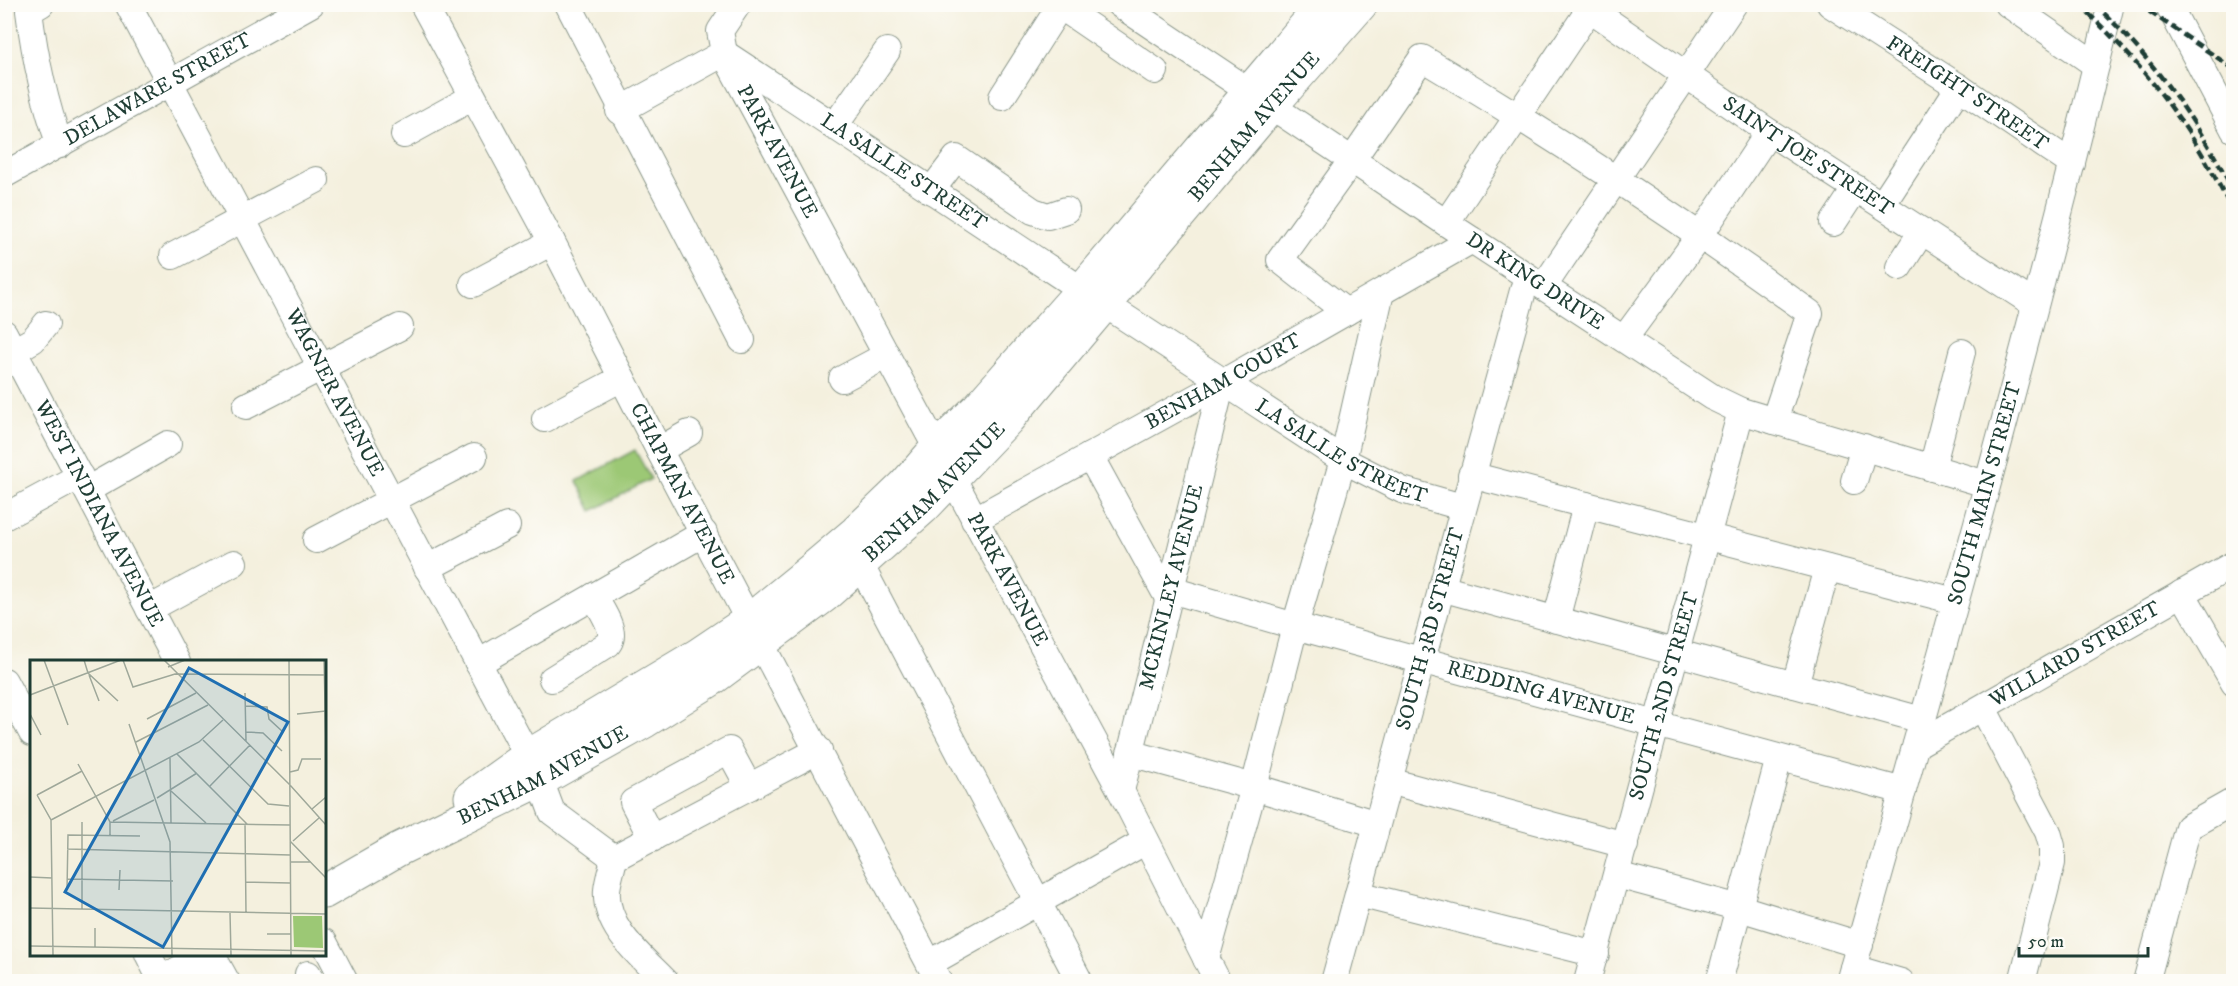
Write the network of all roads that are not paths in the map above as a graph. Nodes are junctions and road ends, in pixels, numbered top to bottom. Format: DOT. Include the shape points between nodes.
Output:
graph roads {
  1 [pos="128,4"];
  2 [pos="311,4"];
  3 [pos="423,4"];
  4 [pos="568,4"];
  5 [pos="738,4"];
  6 [pos="1119,4"];
  7 [pos="1324,4"];
  8 [pos="1361,4"];
  9 [pos="1734,4"];
  10 [pos="1830,4"];
  11 [pos="2008,4"];
  12 [pos="2110,4"];
  13 [pos="2168,4"];
  14 [pos="1061,5"];
  15 [pos="1589,6"];
  16 [pos="35,8"];
  17 [pos="887,51"];
  18 [pos="724,53"];
  19 [pos="2096,65"];
  20 [pos="1155,71"];
  21 [pos="1688,75"];
  22 [pos="170,85"];
  23 [pos="1959,87"];
  24 [pos="473,97"];
  25 [pos="1002,97"];
  26 [pos="1261,100"];
  27 [pos="621,110"];
  28 [pos="1518,115"];
  29 [pos="834,127"];
  30 [pos="2234,130"];
  31 [pos="1769,132"];
  32 [pos="404,135"];
  33 [pos="60,145"];
  34 [pos="1352,160"];
  35 [pos="2072,164"];
  36 [pos="4,175"];
  37 [pos="316,180"];
  38 [pos="1616,180"];
  39 [pos="1856,188"];
  40 [pos="931,191"];
  41 [pos="1882,205"];
  42 [pos="1066,210"];
  43 [pos="241,219"];
  44 [pos="1446,223"];
  45 [pos="1833,224"];
  46 [pos="1922,231"];
  47 [pos="1701,234"];
  48 [pos="1472,240"];
  49 [pos="552,243"];
  50 [pos="173,256"];
  51 [pos="1899,267"];
  52 [pos="1535,281"];
  53 [pos="473,284"];
  54 [pos="1381,292"];
  55 [pos="1094,298"];
  56 [pos="2034,304"];
  57 [pos="1346,312"];
  58 [pos="46,324"];
  59 [pos="400,327"];
  60 [pos="1624,339"];
  61 [pos="742,340"];
  62 [pos="9,342"];
  63 [pos="1962,352"];
  64 [pos="887,356"];
  65 [pos="320,367"];
  66 [pos="622,378"];
  67 [pos="842,379"];
  68 [pos="1222,383"];
  69 [pos="246,406"];
  70 [pos="1741,411"];
  71 [pos="545,419"];
  72 [pos="1774,421"];
  73 [pos="689,434"];
  74 [pos="168,444"];
  75 [pos="1864,447"];
  76 [pos="937,448"];
  77 [pos="659,450"];
  78 [pos="1090,456"];
  79 [pos="474,457"];
  80 [pos="1343,460"];
  81 [pos="1932,468"];
  82 [pos="1471,476"];
  83 [pos="953,477"];
  84 [pos="1854,481"];
  85 [pos="84,483"];
  86 [pos="1986,484"];
  87 [pos="391,500"];
  88 [pos="1586,505"];
  89 [pos="1462,507"];
  90 [pos="4,517"];
  91 [pos="974,520"];
  92 [pos="507,526"];
  93 [pos="704,533"];
  94 [pos="1708,537"];
  95 [pos="316,540"];
  96 [pos="234,563"];
  97 [pos="860,564"];
  98 [pos="2234,564"];
  99 [pos="427,568"];
  100 [pos="1827,568"];
  101 [pos="1441,588"];
  102 [pos="2182,593"];
  103 [pos="1170,594"];
  104 [pos="594,596"];
  105 [pos="1955,601"];
  106 [pos="149,609"];
  107 [pos="1556,620"];
  108 [pos="1294,626"];
  109 [pos="757,631"];
  110 [pos="1676,653"];
  111 [pos="1421,659"];
  112 [pos="176,660"];
  113 [pos="478,663"];
  114 [pos="552,679"];
  115 [pos="4,681"];
  116 [pos="2234,683"];
  117 [pos="1795,685"];
  118 [pos="1983,708"];
  119 [pos="1923,720"];
  120 [pos="1657,725"];
  121 [pos="30,728"];
  122 [pos="1916,745"];
  123 [pos="819,750"];
  124 [pos="1130,753"];
  125 [pos="1779,758"];
  126 [pos="534,768"];
  127 [pos="1389,781"];
  128 [pos="749,787"];
  129 [pos="1254,787"];
  130 [pos="1121,791"];
  131 [pos="1903,791"];
  132 [pos="2234,801"];
  133 [pos="1377,824"];
  134 [pos="652,839"];
  135 [pos="1146,841"];
  136 [pos="1625,844"];
  137 [pos="614,858"];
  138 [pos="1617,874"];
  139 [pos="326,891"];
  140 [pos="1358,894"];
  141 [pos="1038,902"];
  142 [pos="1740,908"];
  143 [pos="326,946"];
  144 [pos="1596,954"];
  145 [pos="149,956"];
  146 [pos="210,956"];
  147 [pos="213,956"];
  148 [pos="1206,959"];
  149 [pos="1854,965"];
  150 [pos="935,972"];
  151 [pos="163,981"];
  152 [pos="227,981"];
  153 [pos="345,981"];
  154 [pos="666,981"];
  155 [pos="1080,981"];
  156 [pos="1218,981"];
  157 [pos="1334,981"];
  158 [pos="1587,981"];
  159 [pos="1719,981"];
  160 [pos="1901,981"];
  161 [pos="2022,981"];
  162 [pos="2146,981"];
  1 -- 22 [label="street, WAGNER AVENUE"];
  2 -- 22 [label="street, DELAWARE STREET"];
  3 -- 24 [label="street, CHAPMAN AVENUE"];
  4 -- 27 [label="street"];
  5 -- 18 [label="street" via="720,31"];
  6 -- 26 [label="street, DR KING DRIVE"];
  7 -- 26 [label="main road, BENHAM AVENUE"];
  8 -- 26 [label="main road, BENHAM AVENUE"];
  9 -- 21 [label="street, SOUTH 3RD STREET"];
  10 -- 23 [label="street, FREIGHT STREET"];
  11 -- 19 [label="street"];
  12 -- 19 [label="street, SOUTH MAIN STREET"];
  13 -- 30 [label="street"];
  14 -- 20 [label="street"];
  14 -- 25 [label="street"];
  15 -- 21 [label="street, SAINT JOE STREET"];
  15 -- 28 [label="street"];
  16 -- 33 [label="street" via="36,65"];
  17 -- 29 [label="street"];
  18 -- 27 [label="street"];
  18 -- 29 [label="street, LA SALLE STREET"];
  18 -- 64 [label="street, PARK AVENUE"];
  19 -- 35 [label="street, SOUTH MAIN STREET"];
  21 -- 31 [label="street, SAINT JOE STREET"];
  21 -- 38 [label="street, SOUTH 3RD STREET"];
  22 -- 33 [label="street, DELAWARE STREET"];
  22 -- 43 [label="street, WAGNER AVENUE"];
  23 -- 35 [label="street, FREIGHT STREET"];
  23 -- 41 [label="street"];
  24 -- 32 [label="street"];
  24 -- 49 [label="street, CHAPMAN AVENUE"];
  26 -- 34 [label="street, DR KING DRIVE"];
  26 -- 55 [label="main road, BENHAM AVENUE"];
  27 -- 61 [label="street"];
  28 -- 34 [label="street" via="1422,58"];
  28 -- 38 [label="street"];
  28 -- 44 [label="street"];
  29 -- 40 [label="street, LA SALLE STREET"];
  31 -- 39 [label="street, SAINT JOE STREET"];
  31 -- 47 [label="street"];
  33 -- 36 [label="street, DELAWARE STREET"];
  34 -- 44 [label="street, DR KING DRIVE"];
  34 -- 57 [label="street" via="1280,260"];
  35 -- 56 [label="street, SOUTH MAIN STREET"];
  37 -- 43 [label="street"];
  38 -- 47 [label="street"];
  38 -- 52 [label="street, SOUTH 3RD STREET"];
  39 -- 41 [label="street, SAINT JOE STREET"];
  39 -- 45 [label="street"];
  40 -- 42 [label="street" via="956,158 1033,211 1048,216"];
  40 -- 55 [label="street, LA SALLE STREET"];
  41 -- 46 [label="street, SAINT JOE STREET"];
  43 -- 50 [label="street"];
  43 -- 65 [label="street, WAGNER AVENUE"];
  44 -- 48 [label="street, DR KING DRIVE"];
  46 -- 51 [label="street"];
  46 -- 56 [label="street, SAINT JOE STREET"];
  47 -- 60 [label="street"];
  47 -- 72 [label="street" via="1810,312"];
  48 -- 52 [label="street, DR KING DRIVE"];
  48 -- 54 [label="street, BENHAM COURT"];
  49 -- 53 [label="street"];
  49 -- 66 [label="street, CHAPMAN AVENUE"];
  52 -- 60 [label="street, DR KING DRIVE"];
  52 -- 82 [label="street, SOUTH 3RD STREET"];
  54 -- 57 [label="street, BENHAM COURT"];
  54 -- 80 [label="street"];
  55 -- 68 [label="street, LA SALLE STREET"];
  55 -- 76 [label="main road, BENHAM AVENUE"];
  55 -- 83 [label="main road, BENHAM AVENUE" via="1007,420"];
  56 -- 86 [label="street, SOUTH MAIN STREET"];
  57 -- 68 [label="street, BENHAM COURT"];
  58 -- 62 [label="street" via="33,340"];
  59 -- 65 [label="street"];
  60 -- 70 [label="street, DR KING DRIVE" via="1712,397"];
  62 -- 85 [label="street, WEST INDIANA AVENUE"];
  63 -- 81 [label="street"];
  64 -- 67 [label="street"];
  64 -- 76 [label="street, PARK AVENUE"];
  65 -- 69 [label="street"];
  65 -- 87 [label="street, WAGNER AVENUE"];
  66 -- 71 [label="street"];
  66 -- 77 [label="street, CHAPMAN AVENUE"];
  68 -- 78 [label="street, BENHAM COURT"];
  68 -- 80 [label="street, LA SALLE STREET"];
  68 -- 103 [label="street, MCKINLEY AVENUE"];
  70 -- 72 [label="street, DR KING DRIVE"];
  70 -- 94 [label="street, SOUTH 2ND STREET"];
  72 -- 75 [label="street, DR KING DRIVE"];
  73 -- 77 [label="street"];
  74 -- 85 [label="street"];
  75 -- 81 [label="street, DR KING DRIVE"];
  75 -- 84 [label="street"];
  76 -- 83 [label="street, PARK AVENUE"];
  76 -- 109 [label="main road, BENHAM AVENUE" via="904,486 810,572"];
  77 -- 93 [label="street, CHAPMAN AVENUE"];
  78 -- 91 [label="street, BENHAM COURT"];
  78 -- 103 [label="street"];
  79 -- 87 [label="street"];
  80 -- 89 [label="street, LA SALLE STREET" via="1402,490"];
  80 -- 108 [label="street"];
  81 -- 86 [label="street, DR KING DRIVE"];
  82 -- 88 [label="street"];
  82 -- 89 [label="street, SOUTH 3RD STREET"];
  83 -- 91 [label="street, PARK AVENUE"];
  83 -- 97 [label="main road, BENHAM AVENUE"];
  85 -- 90 [label="street"];
  85 -- 106 [label="street, WEST INDIANA AVENUE"];
  86 -- 105 [label="street, SOUTH MAIN STREET"];
  87 -- 95 [label="street"];
  87 -- 99 [label="street, WAGNER AVENUE"];
  88 -- 94 [label="street"];
  88 -- 107 [label="street"];
  89 -- 101 [label="street, SOUTH 3RD STREET"];
  91 -- 130 [label="street, PARK AVENUE"];
  92 -- 99 [label="street"];
  93 -- 104 [label="street"];
  93 -- 109 [label="street, CHAPMAN AVENUE"];
  94 -- 100 [label="street"];
  94 -- 110 [label="street, SOUTH 2ND STREET"];
  96 -- 106 [label="street"];
  97 -- 109 [label="main road, BENHAM AVENUE"];
  97 -- 141 [label="street"];
  98 -- 102 [label="street, WILLARD STREET"];
  99 -- 113 [label="street, WAGNER AVENUE"];
  100 -- 105 [label="street"];
  100 -- 117 [label="street"];
  101 -- 107 [label="street"];
  101 -- 111 [label="street, SOUTH 3RD STREET"];
  102 -- 116 [label="street"];
  102 -- 118 [label="street, WILLARD STREET"];
  103 -- 108 [label="street, REDDING AVENUE"];
  103 -- 124 [label="street, MCKINLEY AVENUE"];
  104 -- 113 [label="street"];
  104 -- 114 [label="street" via="612,639"];
  105 -- 119 [label="street, SOUTH MAIN STREET"];
  106 -- 112 [label="street, WEST INDIANA AVENUE"];
  107 -- 110 [label="street"];
  108 -- 111 [label="street, REDDING AVENUE"];
  108 -- 129 [label="street"];
  109 -- 123 [label="street, CHAPMAN AVENUE"];
  109 -- 126 [label="main road, BENHAM AVENUE" via="661,678"];
  110 -- 117 [label="street"];
  110 -- 120 [label="street, SOUTH 2ND STREET"];
  111 -- 120 [label="street, REDDING AVENUE"];
  111 -- 127 [label="street, SOUTH 3RD STREET"];
  113 -- 126 [label="street, WAGNER AVENUE"];
  115 -- 121 [label="street"];
  117 -- 119 [label="street"];
  118 -- 122 [label="street, WILLARD STREET"];
  118 -- 161 [label="street" via="2052,846 2052,863"];
  119 -- 122 [label="street, SOUTH MAIN STREET"];
  120 -- 125 [label="street, REDDING AVENUE"];
  120 -- 136 [label="street, SOUTH 2ND STREET"];
  122 -- 131 [label="street, SOUTH MAIN STREET"];
  123 -- 128 [label="street"];
  123 -- 150 [label="street, CHAPMAN AVENUE"];
  124 -- 129 [label="street"];
  124 -- 130 [label="street, MCKINLEY AVENUE"];
  125 -- 131 [label="street, REDDING AVENUE"];
  125 -- 142 [label="street"];
  126 -- 137 [label="street, WAGNER AVENUE" via="552,812"];
  126 -- 139 [label="main road, BENHAM AVENUE"];
  127 -- 133 [label="street, SOUTH 3RD STREET"];
  127 -- 136 [label="street"];
  128 -- 134 [label="street"];
  128 -- 134 [label="street" via="729,750 633,802"];
  129 -- 133 [label="street"];
  129 -- 148 [label="street"];
  130 -- 135 [label="street, PARK AVENUE"];
  131 -- 149 [label="street, SOUTH MAIN STREET"];
  132 -- 162 [label="street" via="2188,827"];
  133 -- 140 [label="street, SOUTH 3RD STREET"];
  134 -- 137 [label="street"];
  135 -- 141 [label="street"];
  135 -- 148 [label="street, PARK AVENUE"];
  136 -- 138 [label="street, SOUTH 2ND STREET"];
  137 -- 154 [label="street" via="607,892 613,923"];
  138 -- 142 [label="street"];
  138 -- 144 [label="street, SOUTH 2ND STREET"];
  140 -- 144 [label="street"];
  140 -- 157 [label="street, SOUTH 3RD STREET"];
  141 -- 150 [label="street"];
  141 -- 155 [label="street"];
  142 -- 149 [label="street"];
  142 -- 159 [label="street"];
  143 -- 153 [label="street"];
  144 -- 158 [label="street, SOUTH 2ND STREET"];
  145 -- 151 [label="street"];
  146 -- 151 [label="main road"];
  147 -- 152 [label="street"];
  148 -- 156 [label="street, PARK AVENUE"];
  149 -- 160 [label="street"];
}
